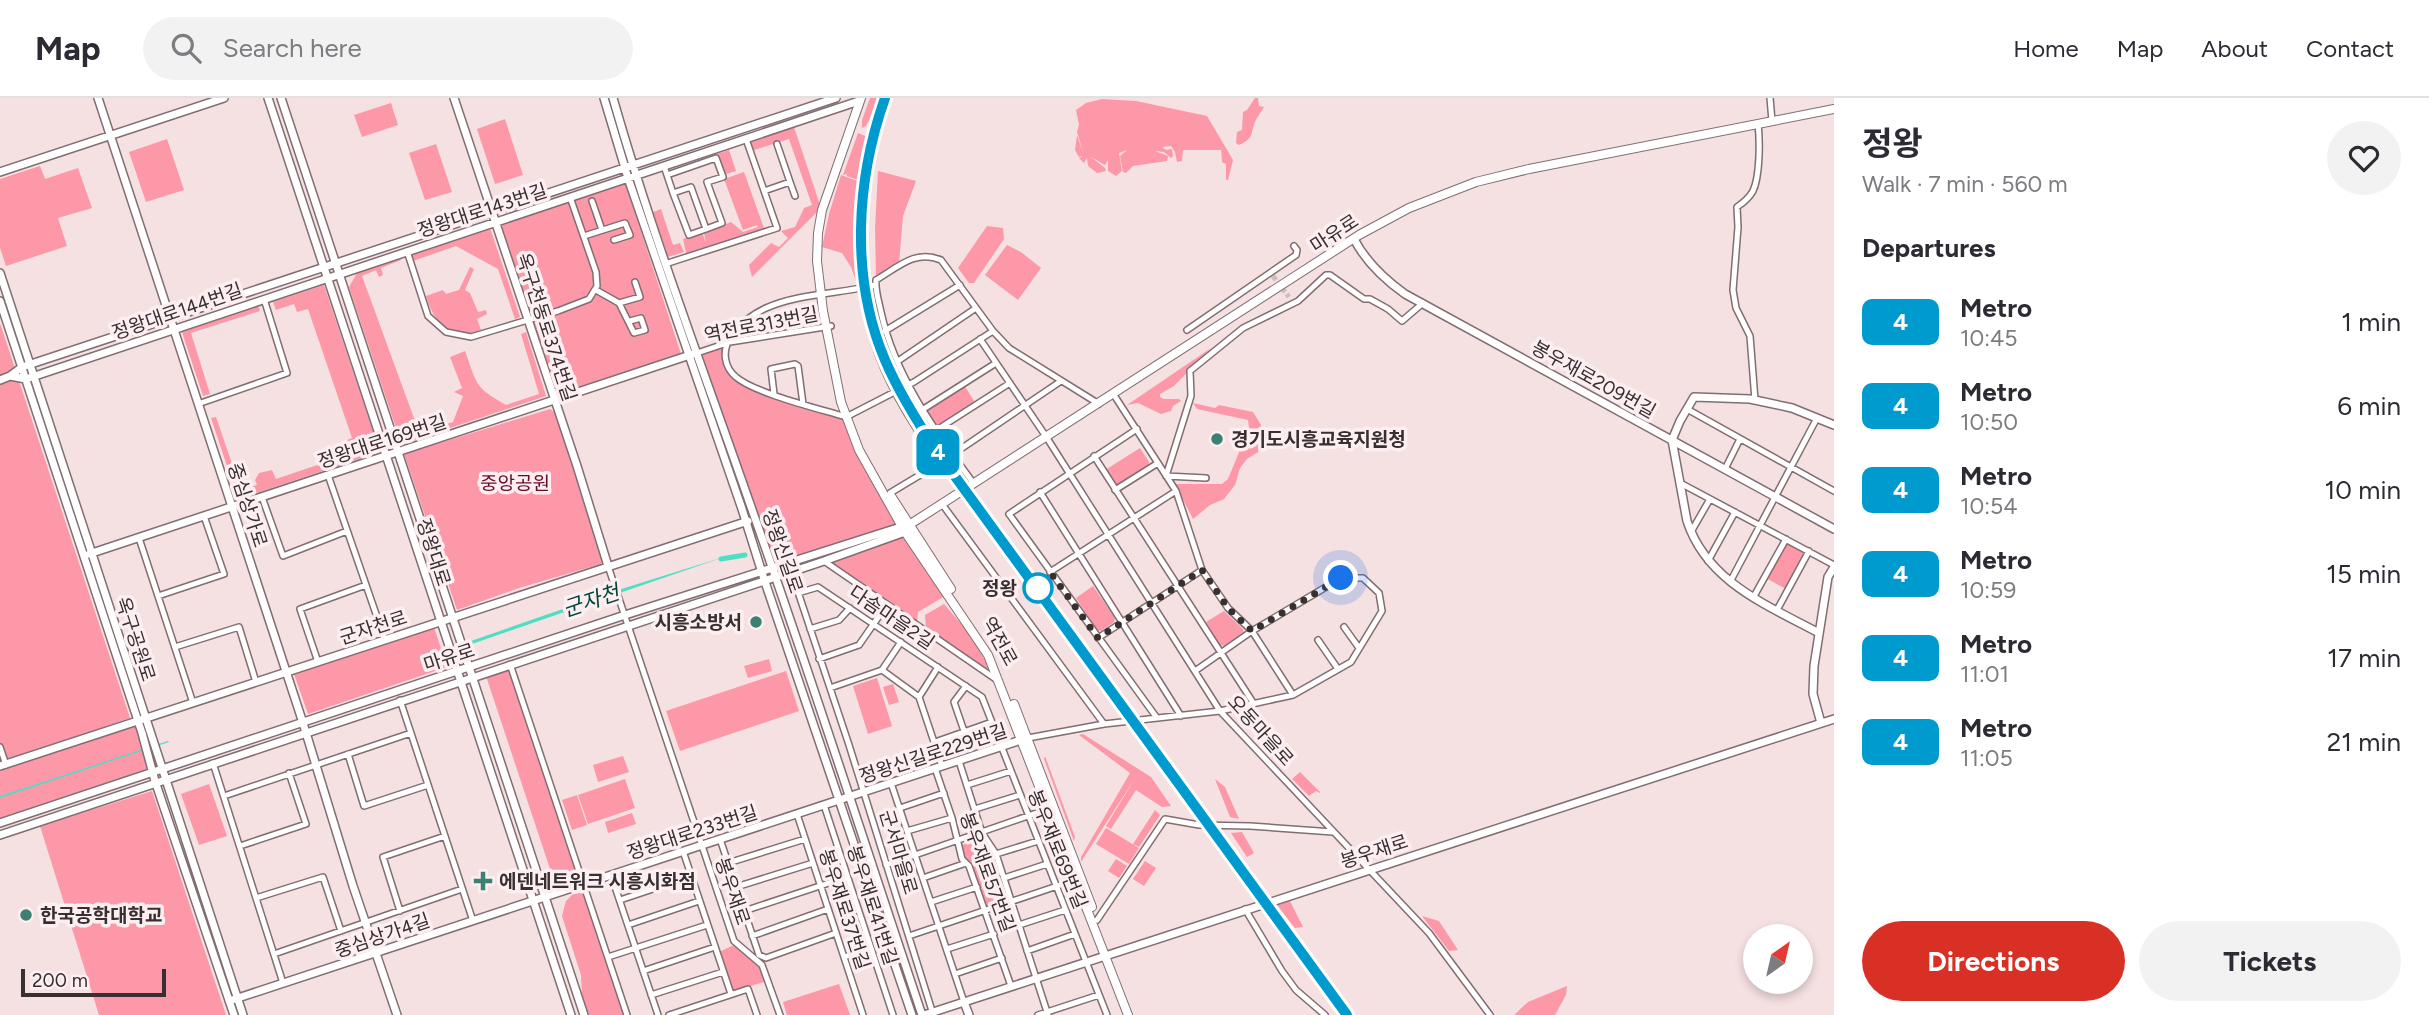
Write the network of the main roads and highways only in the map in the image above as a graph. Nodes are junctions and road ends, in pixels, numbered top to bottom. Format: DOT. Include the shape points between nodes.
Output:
graph roads {
  1 [pos="860,99"];
  2 [pos="1834,109"];
  3 [pos="848,416"];
  4 [pos="905,527"];
  5 [pos="1025,739"];
  6 [pos="1108,954"];
  7 [pos="1130,1015"];
  1 -- 3 [label="main road, 역전로" via="822,210 817,261"];
  2 -- 4 [label="main road, 마유로" via="1529,169 1476,182 1418,204 1354,239"];
  3 -- 4 [label="main road, 역전로"];
  3 -- 4 [label="main road, 역전로" via="859,450"];
  4 -- 5 [label="main road, 역전로" via="978,638"];
  4 -- 5 [label="main road, 역전로" via="992,653"];
  5 -- 6 [label="main road, 역전로"];
  5 -- 6 [label="main road, 역전로" via="1075,880"];
  6 -- 7 [label="main road, 역전로"];
}
